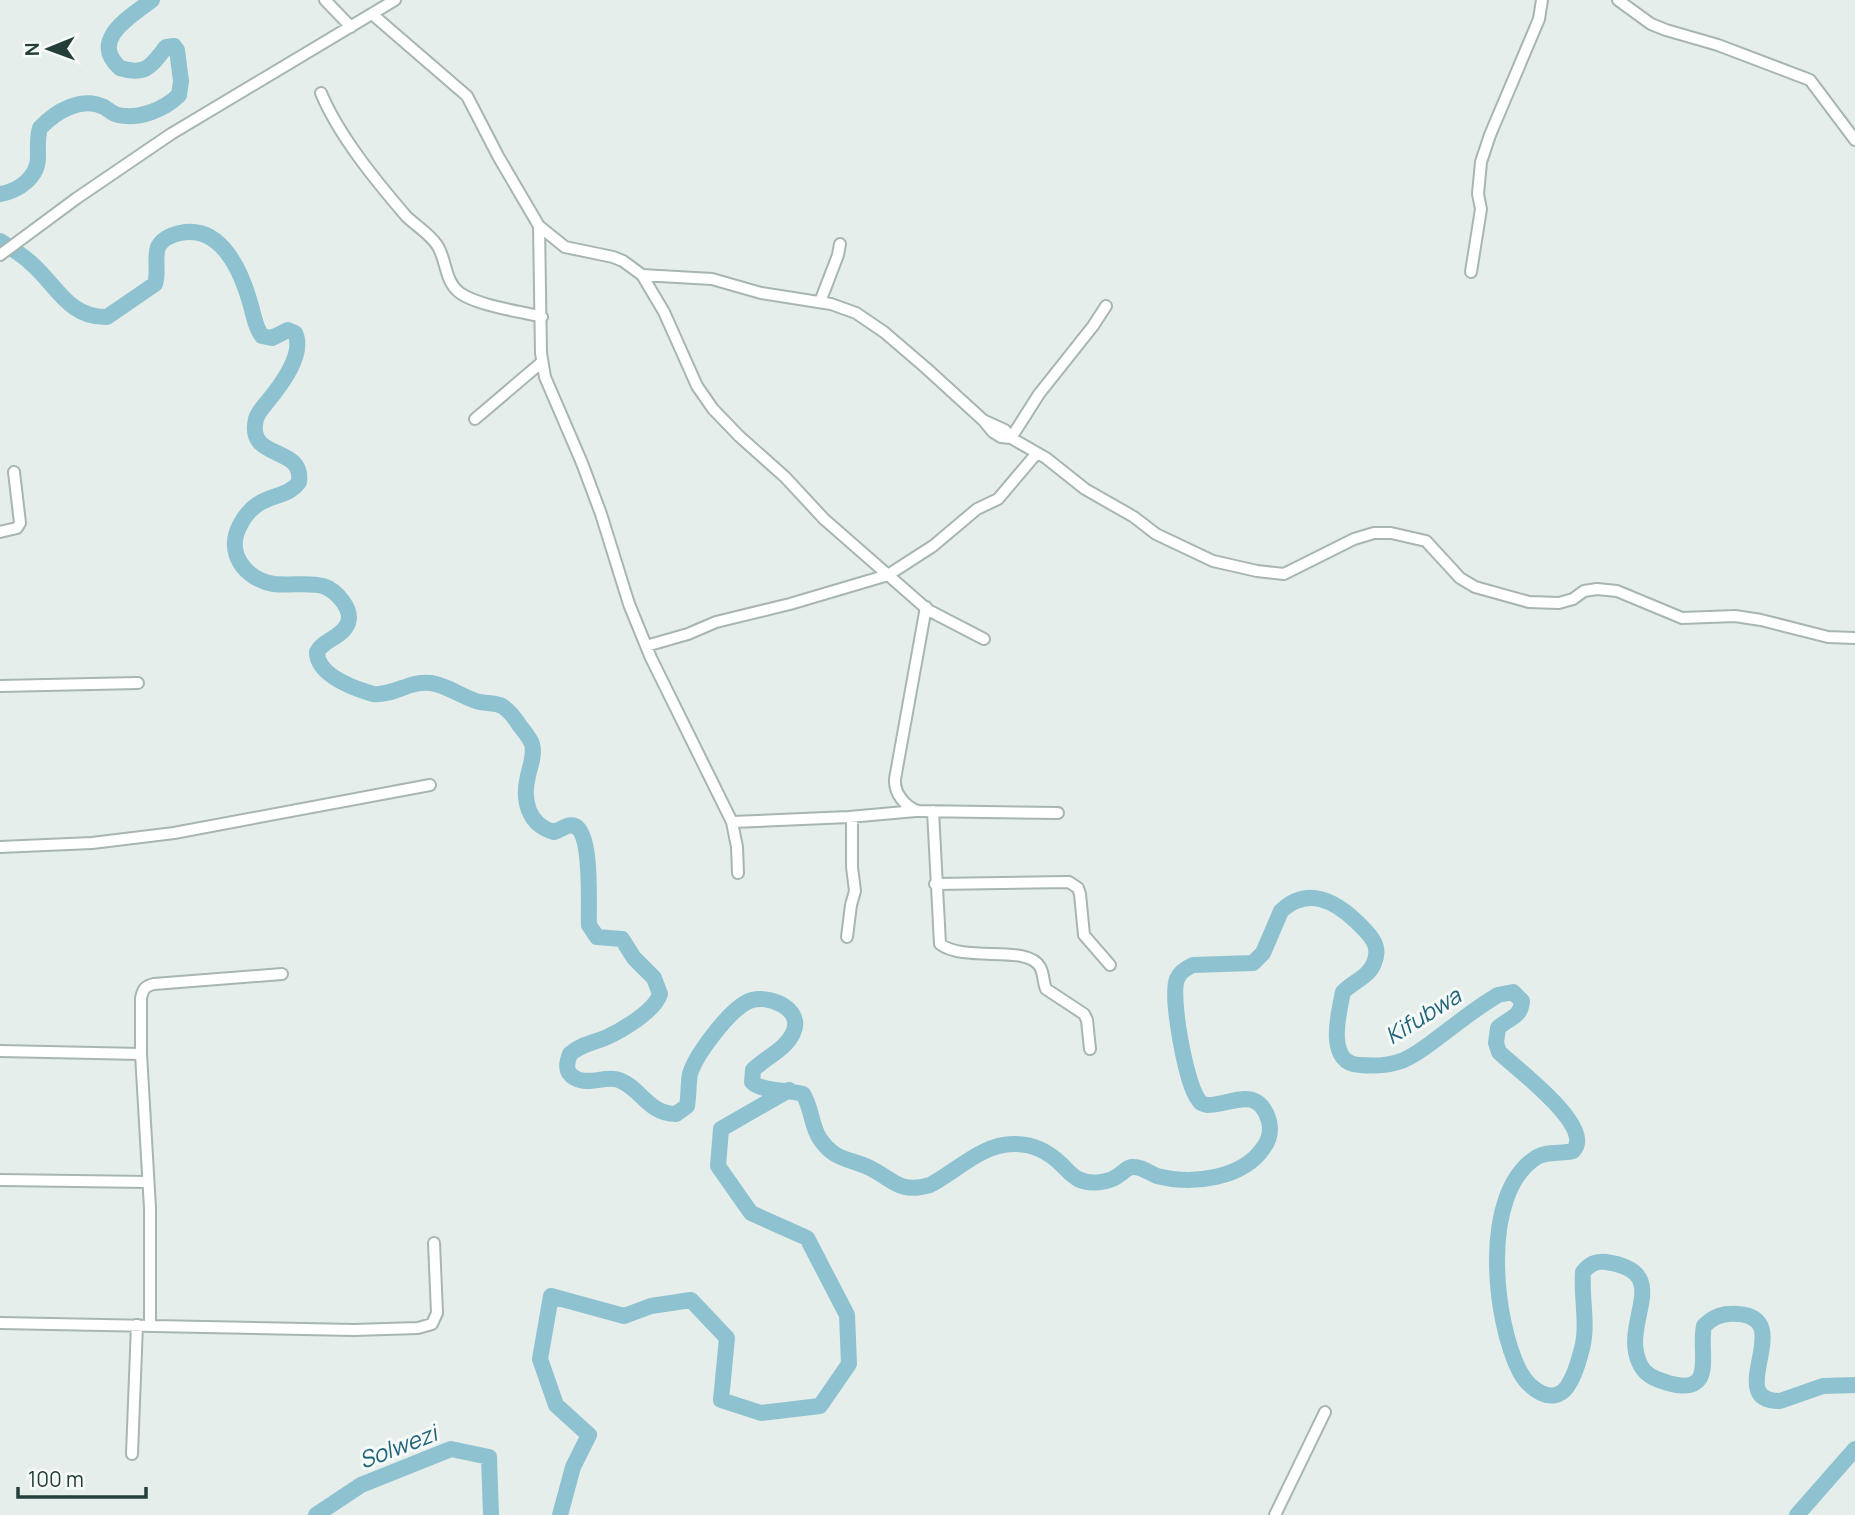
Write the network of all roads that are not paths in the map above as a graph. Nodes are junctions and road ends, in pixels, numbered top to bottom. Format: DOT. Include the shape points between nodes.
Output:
graph roads {
  1 [pos="325,0"];
  2 [pos="395,0"];
  3 [pos="1542,0"];
  4 [pos="1618,0"];
  5 [pos="372,14"];
  6 [pos="351,27"];
  7 [pos="321,93"];
  8 [pos="1855,140"];
  9 [pos="538,226"];
  10 [pos="840,244"];
  11 [pos="0,255"];
  12 [pos="1471,272"];
  13 [pos="642,275"];
  14 [pos="820,302"];
  15 [pos="1106,306"];
  16 [pos="542,317"];
  17 [pos="542,362"];
  18 [pos="475,419"];
  19 [pos="1011,438"];
  20 [pos="1037,453"];
  21 [pos="15,472"];
  22 [pos="0,532"];
  23 [pos="888,575"];
  24 [pos="926,607"];
  25 [pos="1855,638"];
  26 [pos="984,639"];
  27 [pos="646,646"];
  28 [pos="138,683"];
  29 [pos="0,686"];
  30 [pos="430,785"];
  31 [pos="918,811"];
  32 [pos="933,811"];
  33 [pos="1058,813"];
  34 [pos="852,817"];
  35 [pos="732,822"];
  36 [pos="0,847"];
  37 [pos="738,873"];
  38 [pos="936,884"];
  39 [pos="848,937"];
  40 [pos="1110,965"];
  41 [pos="282,974"];
  42 [pos="1090,1049"];
  43 [pos="0,1051"];
  44 [pos="141,1054"];
  45 [pos="0,1180"];
  46 [pos="148,1182"];
  47 [pos="434,1243"];
  48 [pos="0,1323"];
  49 [pos="137,1325"];
  50 [pos="150,1326"];
  51 [pos="1325,1412"];
  52 [pos="132,1454"];
  53 [pos="1275,1515"];
  1 -- 6 [label="street"];
  2 -- 5 [label="street"];
  3 -- 12 [label="street" via="1539,19 1481,162 1481,209"];
  4 -- 8 [label="street" via="1651,24 1810,80"];
  5 -- 6 [label="street"];
  5 -- 9 [label="street" via="472,102"];
  6 -- 11 [label="street" via="171,134"];
  7 -- 16 [label="street" via="350,143 397,205 436,243 448,277 459,292"];
  9 -- 13 [label="street" via="565,247 623,261"];
  9 -- 16 [label="street"];
  10 -- 14 [label="street"];
  13 -- 14 [label="street" via="712,279"];
  13 -- 23 [label="street" via="713,409"];
  14 -- 19 [label="street" via="866,318"];
  15 -- 19 [label="street"];
  16 -- 17 [label="street"];
  17 -- 18 [label="street"];
  17 -- 27 [label="street"];
  19 -- 20 [label="street"];
  20 -- 23 [label="street" via="998,499 977,509 933,547"];
  20 -- 25 [label="street" via="1156,534 1217,562 1284,574 1354,539 1391,533 1426,541 1460,578 1475,587 1529,602 1559,603 1597,589 1617,591 1682,618 1735,616 1828,637"];
  21 -- 22 [label="street" via="20,523"];
  23 -- 24 [label="street"];
  23 -- 27 [label="street"];
  24 -- 26 [label="street"];
  24 -- 31 [label="street" via="895,784 908,807"];
  27 -- 35 [label="street"];
  28 -- 29 [label="street"];
  30 -- 36 [label="street" via="174,833"];
  31 -- 32 [label="street"];
  31 -- 34 [label="street"];
  32 -- 33 [label="street"];
  32 -- 38 [label="street"];
  34 -- 35 [label="street"];
  34 -- 39 [label="street" via="855,891"];
  35 -- 37 [label="street"];
  38 -- 40 [label="street" via="1069,882 1080,894 1084,935"];
  38 -- 42 [label="street" via="938,940 948,949 968,954 1013,954 1037,963 1046,989 1084,1014"];
  41 -- 44 [label="street" via="146,986 141,998"];
  43 -- 44 [label="street"];
  44 -- 46 [label="street"];
  45 -- 46 [label="street"];
  46 -- 50 [label="street"];
  47 -- 50 [label="street" via="437,1313 432,1324 354,1330"];
  48 -- 49 [label="street"];
  49 -- 50 [label="street"];
  49 -- 52 [label="street"];
  51 -- 53 [label="street"];
}
